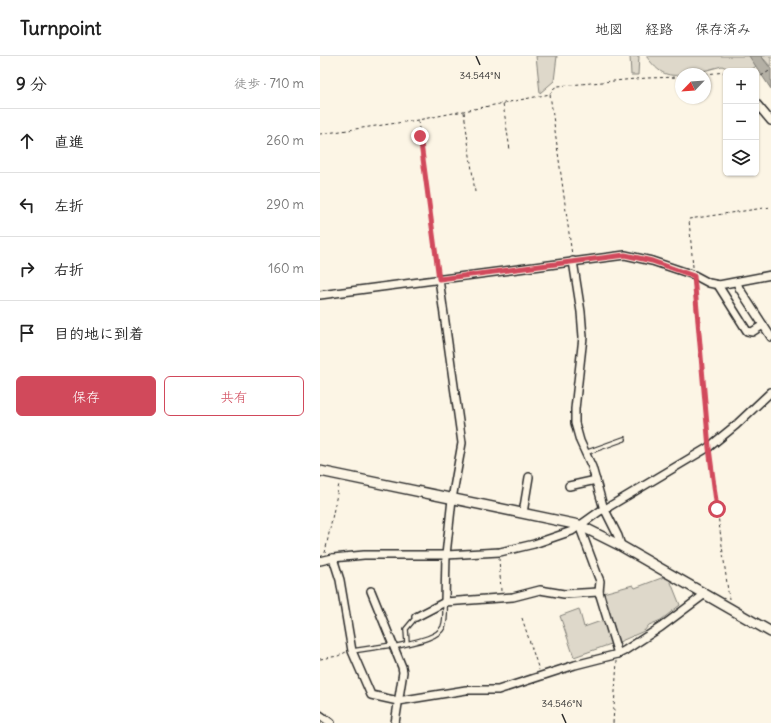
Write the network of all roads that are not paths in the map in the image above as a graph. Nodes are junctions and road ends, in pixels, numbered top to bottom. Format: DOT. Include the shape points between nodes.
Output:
graph roads {
  1 [pos="757,104"];
  2 [pos="771,121"];
  3 [pos="573,261"];
  4 [pos="771,276"];
  5 [pos="439,279"];
  6 [pos="737,282"];
  7 [pos="718,285"];
  8 [pos="320,295"];
  9 [pos="763,324"];
  10 [pos="771,337"];
  11 [pos="771,392"];
  12 [pos="624,439"];
  13 [pos="586,453"];
  14 [pos="320,472"];
  15 [pos="530,477"];
  16 [pos="596,480"];
  17 [pos="569,486"];
  18 [pos="452,499"];
  19 [pos="605,509"];
  20 [pos="523,513"];
  21 [pos="579,525"];
  22 [pos="621,546"];
  23 [pos="446,555"];
  24 [pos="326,559"];
  25 [pos="371,591"];
  26 [pos="599,592"];
  27 [pos="705,594"];
  28 [pos="445,602"];
  29 [pos="416,618"];
  30 [pos="771,632"];
  31 [pos="407,644"];
  32 [pos="393,646"];
  33 [pos="352,650"];
  34 [pos="617,654"];
  35 [pos="398,701"];
  36 [pos="320,715"];
  37 [pos="330,723"];
  38 [pos="394,723"];
  1 -- 2 [label="street"];
  3 -- 5 [label="street"];
  3 -- 7 [label="street" via="631,255"];
  3 -- 13 [label="street" via="582,312 583,336 575,417 578,436"];
  4 -- 6 [label="street"];
  5 -- 8 [label="street"];
  5 -- 18 [label="street" via="462,443"];
  6 -- 7 [label="street"];
  6 -- 9 [label="street"];
  7 -- 9 [label="street" via="747,331 752,332"];
  9 -- 10 [label="street"];
  11 -- 19 [label="street" via="709,448"];
  12 -- 13 [label="lane"];
  13 -- 16 [label="street"];
  14 -- 18 [label="street"];
  15 -- 20 [label="street"];
  16 -- 17 [label="street"];
  16 -- 19 [label="street"];
  18 -- 20 [label="street"];
  18 -- 23 [label="street"];
  19 -- 21 [label="street"];
  19 -- 22 [label="street"];
  20 -- 21 [label="street"];
  21 -- 22 [label="street"];
  21 -- 23 [label="street" via="572,531 534,544 498,552"];
  21 -- 26 [label="street" via="600,581"];
  22 -- 27 [label="street"];
  23 -- 24 [label="street" via="364,555"];
  23 -- 28 [label="street"];
  24 -- 33 [label="street" via="340,580"];
  25 -- 32 [label="street"];
  26 -- 28 [label="street" via="564,594 540,590 513,597"];
  26 -- 34 [label="street"];
  27 -- 30 [label="street"];
  27 -- 34 [label="street" via="661,627"];
  28 -- 29 [label="street"];
  28 -- 31 [label="lane" via="441,630 426,639"];
  29 -- 31 [label="lane" via="406,629"];
  31 -- 32 [label="lane"];
  32 -- 33 [label="lane"];
  32 -- 35 [label="street" via="403,672"];
  33 -- 35 [label="street" via="370,694"];
  34 -- 35 [label="street" via="498,690 466,690"];
  35 -- 38 [label="street"];
  36 -- 37 [label="street"];
}
